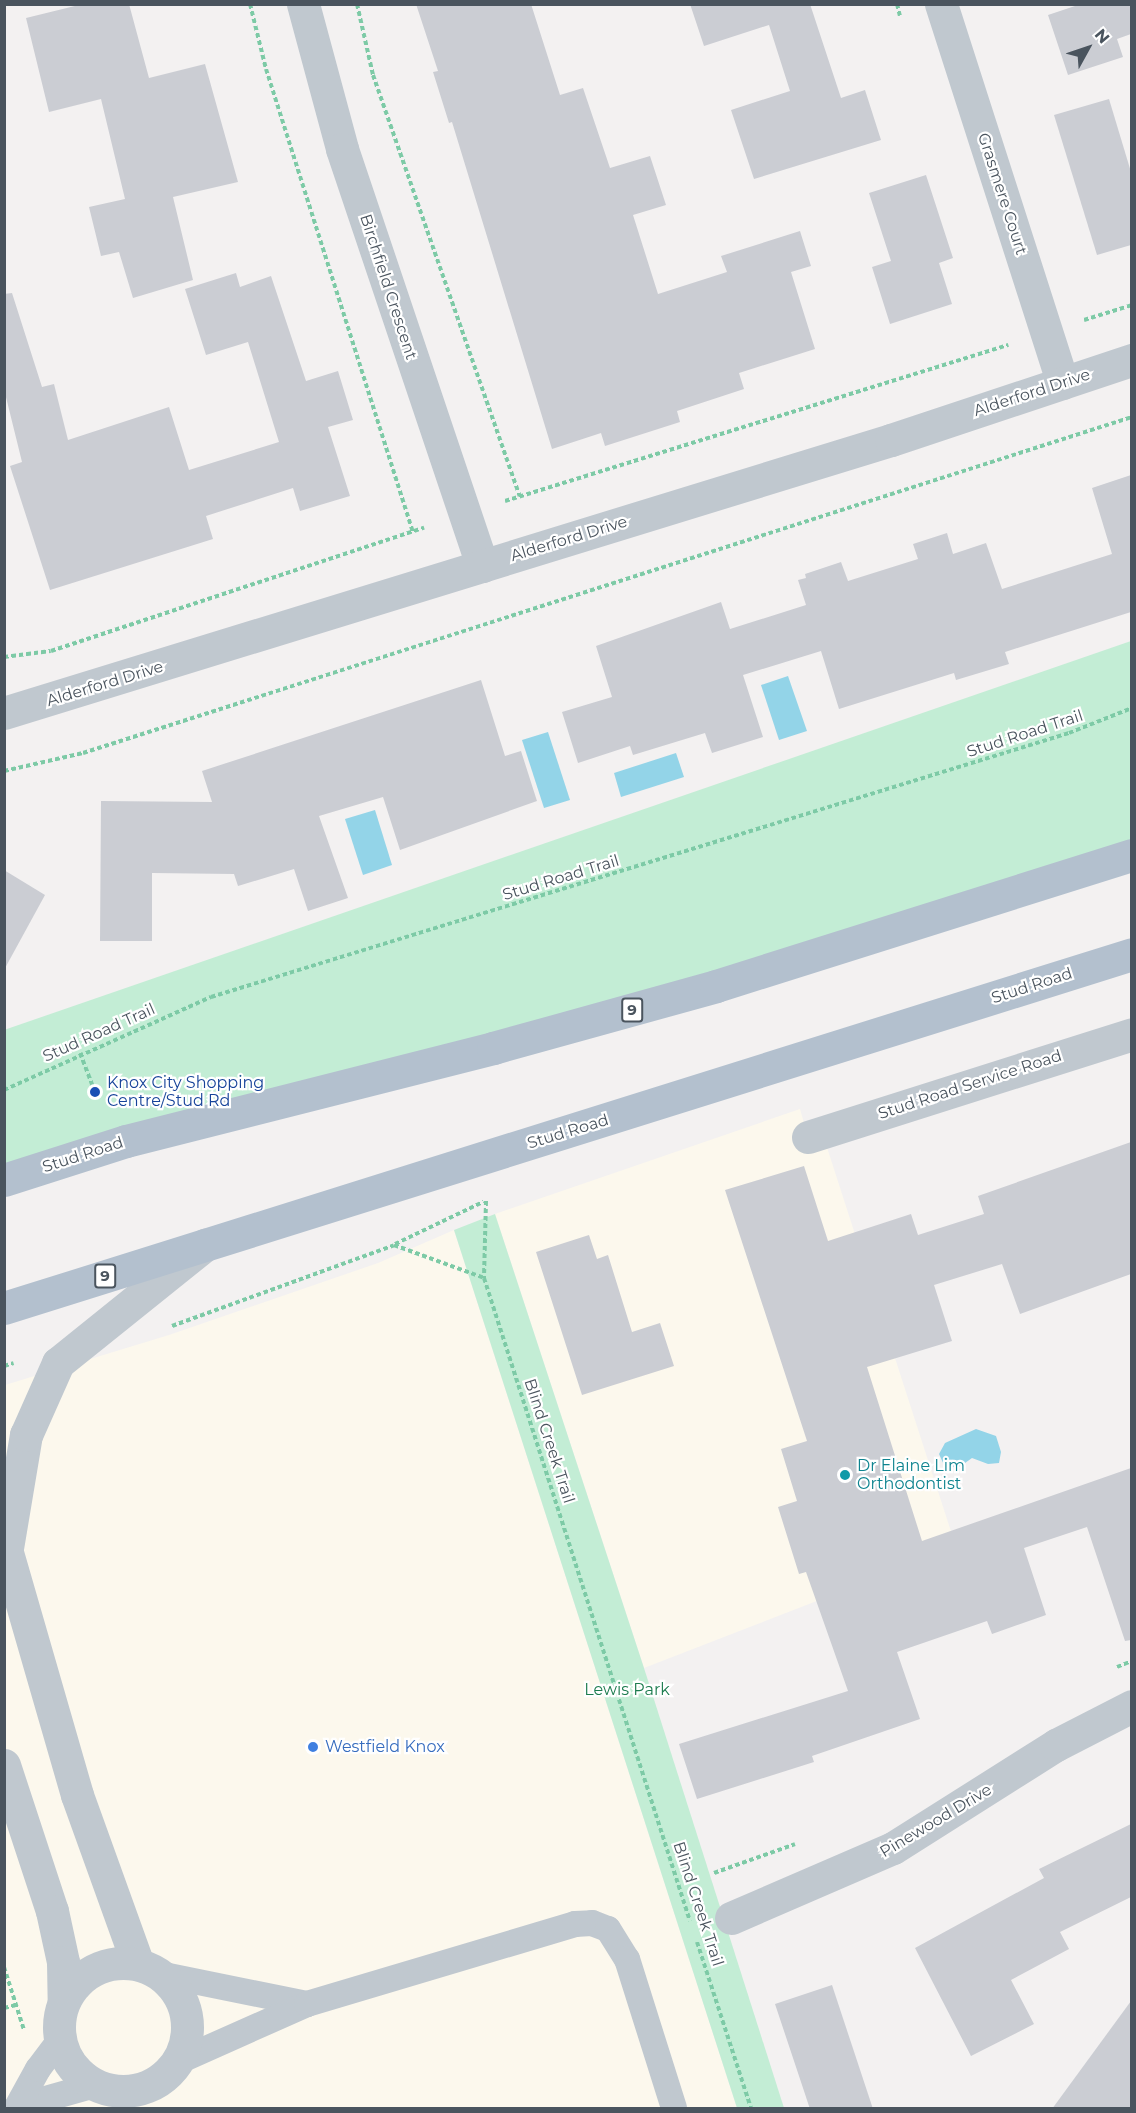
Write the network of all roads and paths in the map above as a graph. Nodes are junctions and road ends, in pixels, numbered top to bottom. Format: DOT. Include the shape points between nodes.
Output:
graph roads {
  1 [pos="250,4"];
  2 [pos="303,4"];
  3 [pos="357,4"];
  4 [pos="941,4"];
  5 [pos="1131,305"];
  6 [pos="1085,320"];
  7 [pos="1006,345"];
  8 [pos="1131,360"];
  9 [pos="1063,382"];
  10 [pos="1131,417"];
  11 [pos="520,496"];
  12 [pos="505,501"];
  13 [pos="424,528"];
  14 [pos="413,532"];
  15 [pos="482,566"];
  16 [pos="4,657"];
  17 [pos="1131,708"];
  18 [pos="4,713"];
  19 [pos="4,771"];
  20 [pos="1131,855"];
  21 [pos="1131,954"];
  22 [pos="1131,1034"];
  23 [pos="80,1053"];
  24 [pos="4,1090"];
  25 [pos="95,1092"];
  26 [pos="808,1137"];
  27 [pos="4,1180"];
  28 [pos="496,1197"];
  29 [pos="486,1201"];
  30 [pos="206,1244"];
  31 [pos="394,1245"];
  32 [pos="483,1278"];
  33 [pos="4,1308"];
  34 [pos="165,1328"];
  35 [pos="58,1363"];
  36 [pos="4,1366"];
  37 [pos="6,1545"];
  38 [pos="1131,1661"];
  39 [pos="1113,1669"];
  40 [pos="1131,1706"];
  41 [pos="4,1764"];
  42 [pos="807,1840"];
  43 [pos="714,1873"];
  44 [pos="731,1918"];
  45 [pos="692,1926"];
  46 [pos="696,1938"];
  47 [pos="149,1969"];
  48 [pos="64,2001"];
  49 [pos="307,2004"];
  50 [pos="16,2005"];
  51 [pos="4,2008"];
  52 [pos="4,2026"];
  53 [pos="4,2034"];
  54 [pos="60,2040"];
  55 [pos="179,2061"];
  56 [pos="95,2085"];
  57 [pos="674,2109"];
  58 [pos="751,2109"];
  1 -- 14 [label="path" via="266,69"];
  2 -- 15 [label="street, Birchfield Crescent" via="342,149"];
  3 -- 11 [label="path" via="373,75"];
  4 -- 9 [label="street, Grasmere Court"];
  5 -- 6 [label="path"];
  7 -- 11 [label="path"];
  8 -- 9 [label="street, Alderford Drive"];
  9 -- 15 [label="street, Alderford Drive"];
  10 -- 19 [label="path" via="83,753"];
  11 -- 12 [label="path"];
  13 -- 14 [label="path"];
  14 -- 16 [label="path" via="51,651"];
  15 -- 18 [label="street, Alderford Drive"];
  17 -- 23 [label="path, Stud Road Trail" via="1069,734 211,997"];
  20 -- 27 [label="main road, Stud Road / 9" via="716,986 493,1048 126,1141"];
  21 -- 30 [label="main road, Stud Road / 9"];
  22 -- 26 [label="street, Stud Road Service Road"];
  23 -- 24 [label="path, Stud Road Trail"];
  23 -- 25 [label="path"];
  28 -- 29 [label="path"];
  29 -- 31 [label="path"];
  29 -- 32 [label="path"];
  30 -- 33 [label="main road, Stud Road / 9"];
  30 -- 35 [label="street"];
  31 -- 32 [label="path"];
  31 -- 34 [label="path"];
  32 -- 45 [label="path, Blind Creek Trail"];
  35 -- 36 [label="path" via="22,1361"];
  35 -- 37 [label="street" via="26,1435"];
  37 -- 47 [label="street" via="77,1795"];
  38 -- 39 [label="path"];
  40 -- 44 [label="street, Pinewood Drive" via="1056,1745 893,1848"];
  41 -- 48 [label="street" via="52,1911 63,1962"];
  42 -- 43 [label="path"];
  46 -- 58 [label="path, Blind Creek Trail"];
  47 -- 48 [label="street" via="120,1963 94,1970 74,1986"];
  47 -- 49 [label="lane"];
  47 -- 55 [label="street" via="183,2004 186,2042"];
  48 -- 54 [label="street" via="59,2020"];
  49 -- 55 [label="lane"];
  49 -- 57 [label="lane" via="575,1924 592,1923 609,1929 627,1959"];
  50 -- 51 [label="path"];
  52 -- 53 [label="path"];
  54 -- 56 [label="street" via="73,2066"];
  54 -- 56 [label="lane" via="38,2068 17,2107"];
  55 -- 56 [label="street" via="158,2081 132,2091 113,2091"];
}
